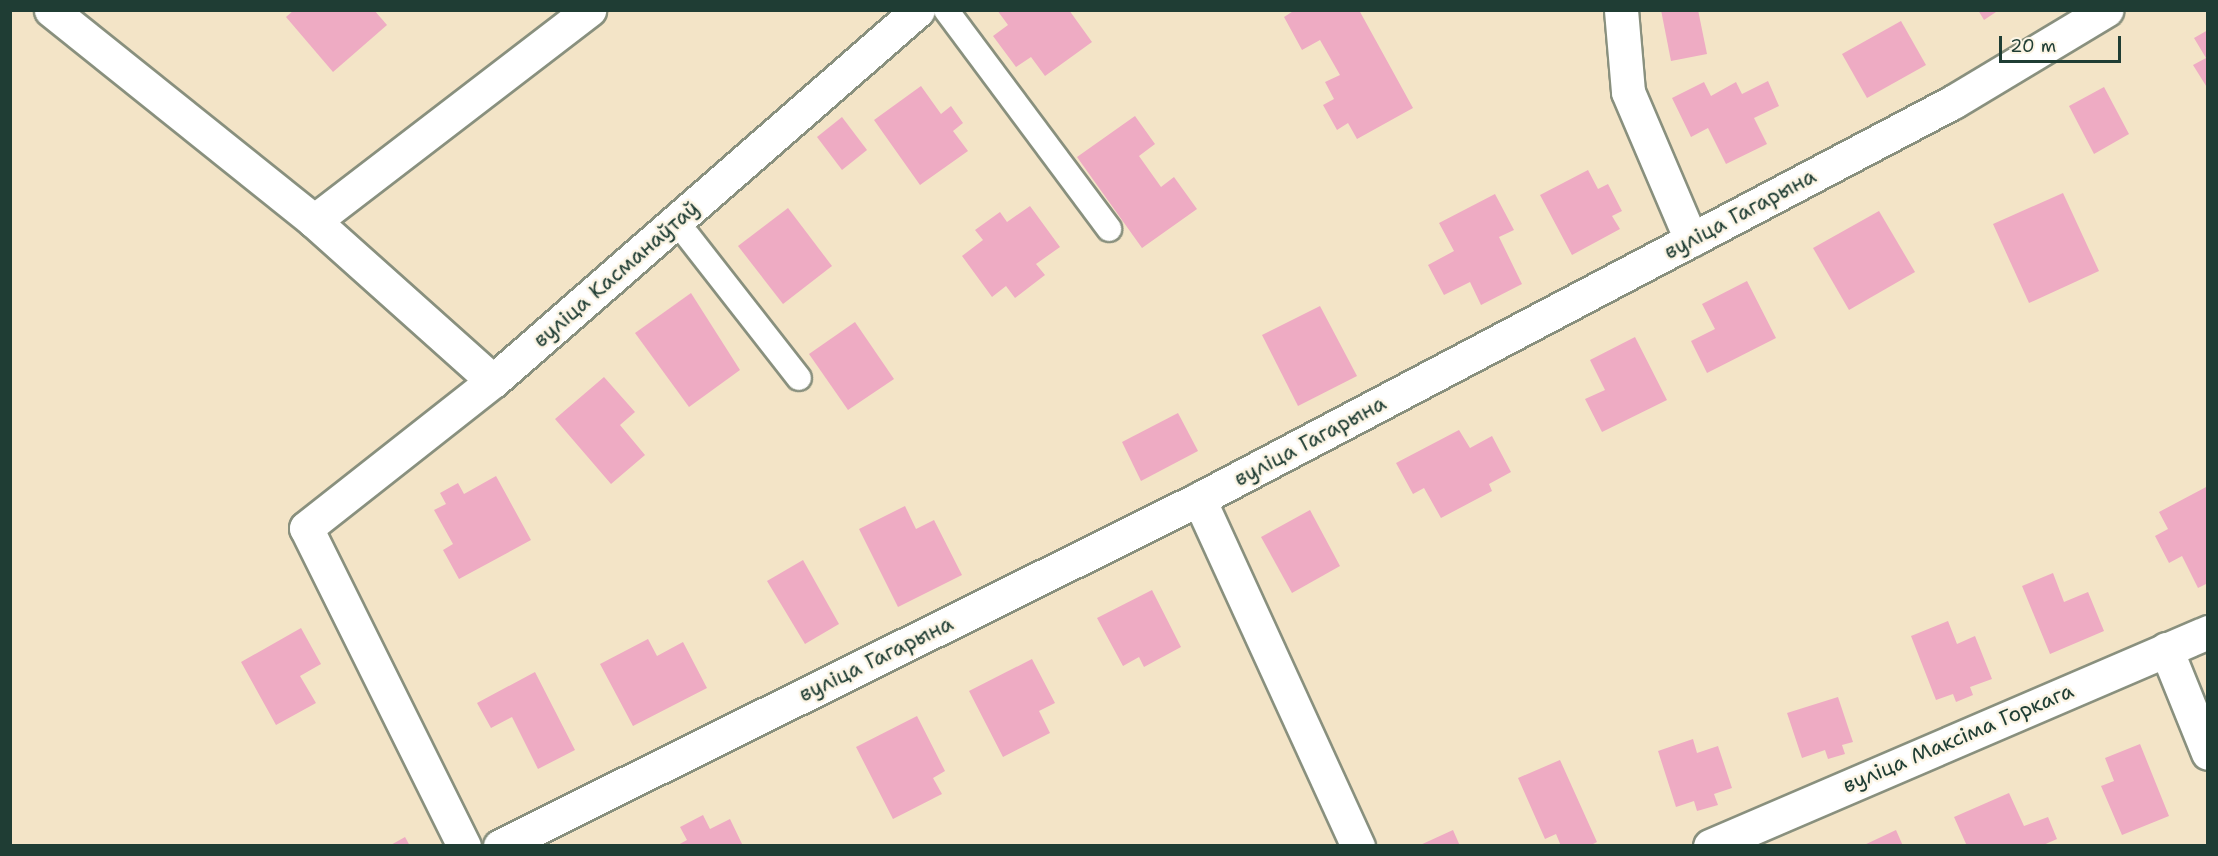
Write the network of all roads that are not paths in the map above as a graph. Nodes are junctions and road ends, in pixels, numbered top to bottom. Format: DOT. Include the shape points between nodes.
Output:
graph roads {
  1 [pos="51,10"];
  2 [pos="589,10"];
  3 [pos="918,10"];
  4 [pos="946,10"];
  5 [pos="1621,10"];
  6 [pos="2106,10"];
  7 [pos="314,221"];
  8 [pos="1109,229"];
  9 [pos="688,236"];
  10 [pos="1691,240"];
  11 [pos="799,378"];
  12 [pos="493,381"];
  13 [pos="1199,499"];
  14 [pos="2208,632"];
  15 [pos="2166,649"];
  16 [pos="2208,753"];
  17 [pos="464,846"];
  18 [pos="500,846"];
  19 [pos="1358,846"];
  20 [pos="1710,846"];
  1 -- 7 [label="street"];
  2 -- 7 [label="street"];
  3 -- 12 [label="street, вуліца Касманаўтаў"];
  4 -- 8 [label="lane"];
  5 -- 10 [label="street" via="1628,92"];
  6 -- 10 [label="street, вуліца Гагарына" via="1953,102"];
  7 -- 12 [label="street"];
  9 -- 11 [label="lane"];
  10 -- 13 [label="street, вуліца Гагарына"];
  12 -- 17 [label="street, вуліца Касманаўтаў" via="306,528"];
  13 -- 18 [label="street, вуліца Гагарына"];
  13 -- 19 [label="street"];
  14 -- 15 [label="street, вуліца Максіма Горкага"];
  15 -- 16 [label="street"];
  15 -- 20 [label="street, вуліца Максіма Горкага"];
}
